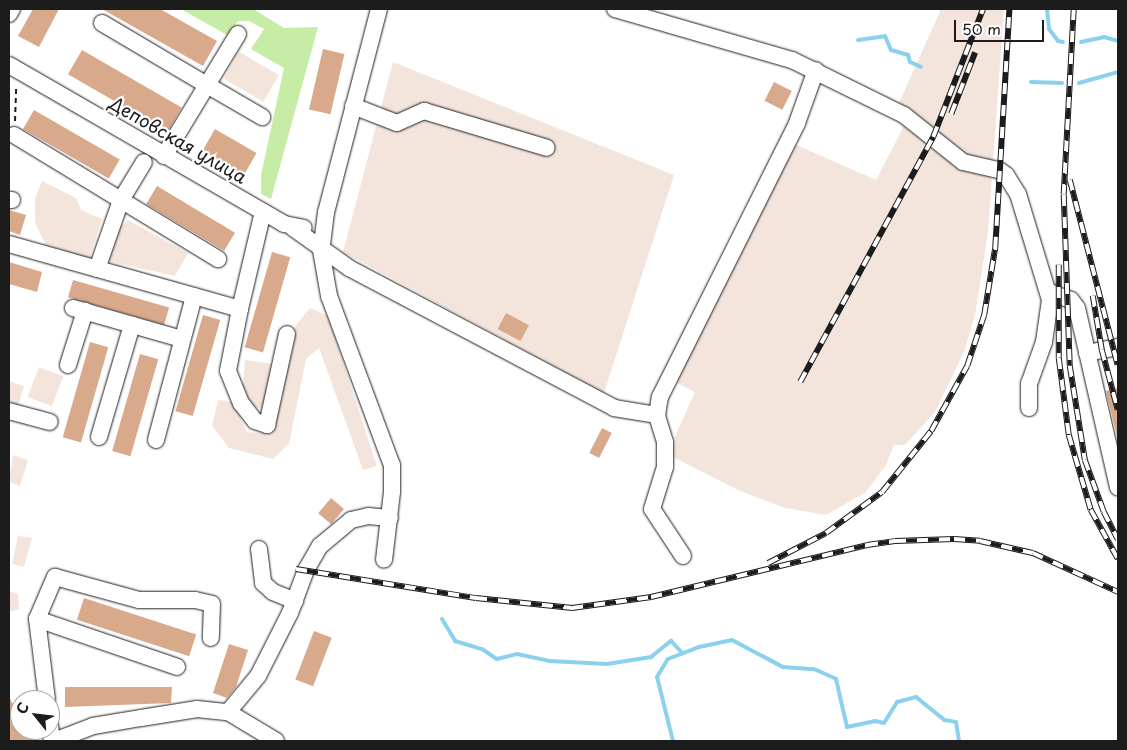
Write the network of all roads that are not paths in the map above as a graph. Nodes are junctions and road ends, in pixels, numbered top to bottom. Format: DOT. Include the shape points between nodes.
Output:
graph roads {
  1 [pos="12,9"];
  2 [pos="379,9"];
  3 [pos="615,9"];
  4 [pos="635,12"];
  5 [pos="9,14"];
  6 [pos="102,23"];
  7 [pos="238,34"];
  8 [pos="9,65"];
  9 [pos="816,70"];
  10 [pos="207,85"];
  11 [pos="353,106"];
  12 [pos="262,117"];
  13 [pos="14,135"];
  14 [pos="547,148"];
  15 [pos="164,156"];
  16 [pos="144,162"];
  17 [pos="121,200"];
  18 [pos="263,212"];
  19 [pos="326,212"];
  20 [pos="293,228"];
  21 [pos="9,244"];
  22 [pos="321,250"];
  23 [pos="218,259"];
  24 [pos="97,269"];
  25 [pos="1049,292"];
  26 [pos="194,296"];
  27 [pos="240,309"];
  28 [pos="132,325"];
  29 [pos="287,334"];
  30 [pos="182,339"];
  31 [pos="1118,346"];
  32 [pos="1088,353"];
  33 [pos="68,365"];
  34 [pos="1029,408"];
  35 [pos="9,411"];
  36 [pos="657,415"];
  37 [pos="50,422"];
  38 [pos="99,437"];
  39 [pos="156,440"];
  40 [pos="1118,487"];
  41 [pos="390,518"];
  42 [pos="259,549"];
  43 [pos="684,556"];
  44 [pos="384,560"];
  45 [pos="295,601"];
  46 [pos="37,619"];
  47 [pos="211,638"];
  48 [pos="177,667"];
  49 [pos="46,690"];
  50 [pos="228,712"];
  51 [pos="53,741"];
  52 [pos="276,741"];
  1 -- 5 [label="street"];
  2 -- 11 [label="street"];
  3 -- 4 [label="street"];
  4 -- 9 [label="street"];
  6 -- 10 [label="street"];
  7 -- 10 [label="street"];
  8 -- 15 [label="street, Деповская улица"];
  9 -- 25 [label="street" via="904,115 964,162 999,170 1006,176 1018,194"];
  9 -- 36 [label="street" via="798,123 663,387"];
  10 -- 12 [label="street"];
  10 -- 15 [label="street"];
  11 -- 14 [label="street" via="397,123 424,111"];
  11 -- 19 [label="street"];
  13 -- 17 [label="street"];
  15 -- 18 [label="street, Деповская улица"];
  16 -- 17 [label="street"];
  17 -- 23 [label="street"];
  17 -- 24 [label="street"];
  18 -- 20 [label="street, Деповская улица"];
  18 -- 27 [label="street"];
  19 -- 20 [label="street" via="315,226"];
  19 -- 22 [label="street"];
  20 -- 22 [label="street, Деповская улица"];
  21 -- 24 [label="street"];
  22 -- 36 [label="street, Деповская улица" via="349,268 614,408"];
  22 -- 41 [label="street" via="329,296 392,465"];
  24 -- 26 [label="street"];
  25 -- 32 [label="street" via="1075,304"];
  25 -- 34 [label="street" via="1050,315 1029,384"];
  26 -- 27 [label="street"];
  26 -- 30 [label="street"];
  27 -- 29 [label="street" via="228,371 241,403 255,421 267,425"];
  28 -- 30 [label="street"];
  28 -- 33 [label="street" via="79,310"];
  28 -- 38 [label="street"];
  30 -- 39 [label="street"];
  31 -- 32 [label="street"];
  32 -- 40 [label="street"];
  35 -- 37 [label="street"];
  36 -- 43 [label="street" via="665,442 665,467 652,509"];
  41 -- 44 [label="street"];
  41 -- 45 [label="street" via="358,517 335,532 315,553"];
  42 -- 45 [label="street" via="263,583 273,592"];
  45 -- 50 [label="street" via="258,676"];
  46 -- 47 [label="street" via="55,577 140,600 195,600 212,604"];
  46 -- 48 [label="street"];
  46 -- 49 [label="street"];
  50 -- 51 [label="street" via="197,709 140,718 93,726"];
  50 -- 52 [label="street"];
}
